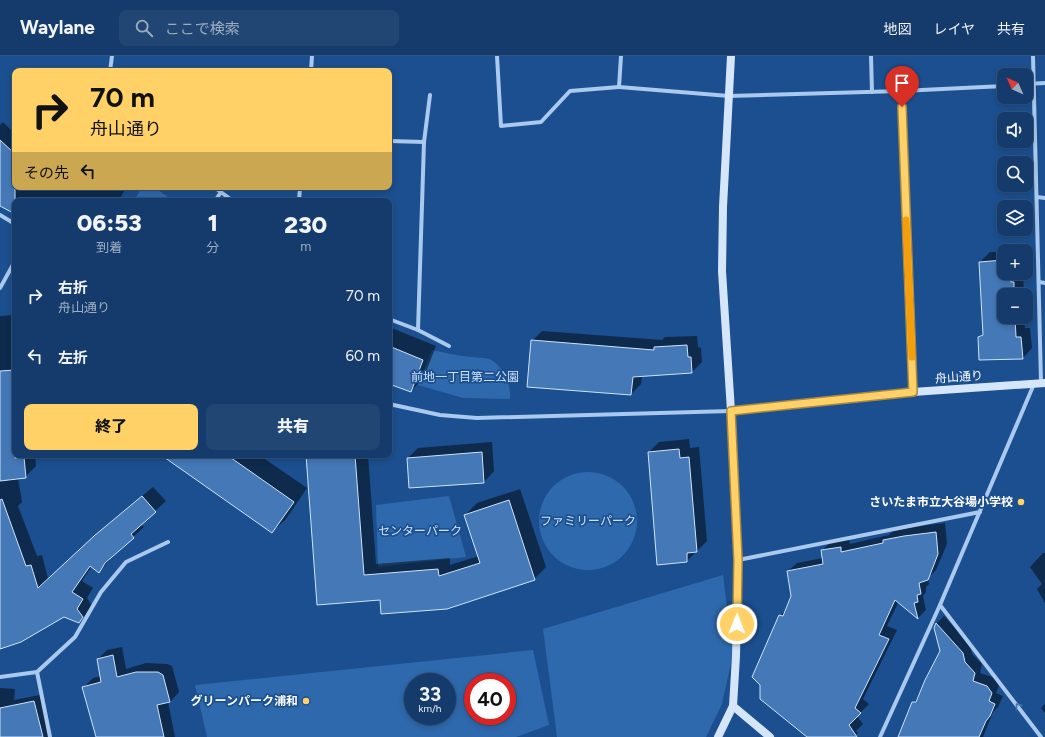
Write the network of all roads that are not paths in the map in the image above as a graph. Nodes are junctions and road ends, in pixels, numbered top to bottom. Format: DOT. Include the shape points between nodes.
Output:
graph roads {
  1 [pos="112,56"];
  2 [pos="312,56"];
  3 [pos="497,56"];
  4 [pos="621,56"];
  5 [pos="731,56"];
  6 [pos="871,56"];
  7 [pos="1033,56"];
  8 [pos="110,68"];
  9 [pos="311,68"];
  10 [pos="1045,83"];
  11 [pos="1034,84"];
  12 [pos="997,86"];
  13 [pos="619,87"];
  14 [pos="901,91"];
  15 [pos="872,92"];
  16 [pos="430,94"];
  17 [pos="730,96"];
  18 [pos="392,141"];
  19 [pos="424,142"];
  20 [pos="219,190"];
  21 [pos="222,192"];
  22 [pos="1036,197"];
  23 [pos="217,198"];
  24 [pos="229,198"];
  25 [pos="1045,198"];
  26 [pos="0,215"];
  27 [pos="12,222"];
  28 [pos="12,266"];
  29 [pos="1039,282"];
  30 [pos="1045,283"];
  31 [pos="0,288"];
  32 [pos="392,320"];
  33 [pos="418,330"];
  34 [pos="449,346"];
  35 [pos="1040,383"];
  36 [pos="913,392"];
  37 [pos="392,405"];
  38 [pos="731,411"];
  39 [pos="980,512"];
  40 [pos="168,542"];
  41 [pos="738,560"];
  42 [pos="940,606"];
  43 [pos="37,672"];
  44 [pos="0,677"];
  45 [pos="734,706"];
  46 [pos="50,737"];
  47 [pos="718,737"];
  48 [pos="770,737"];
  49 [pos="880,737"];
  50 [pos="1041,737"];
  1 -- 8 [label="street"];
  2 -- 9 [label="street"];
  3 -- 13 [label="street" via="501,126 541,122 570,91"];
  4 -- 13 [label="street"];
  5 -- 17 [label="street"];
  6 -- 15 [label="street"];
  7 -- 11 [label="street"];
  10 -- 11 [label="street"];
  11 -- 22 [label="street"];
  12 -- 14 [label="street"];
  13 -- 17 [label="street"];
  14 -- 15 [label="street"];
  14 -- 36 [label="street"];
  15 -- 17 [label="street"];
  16 -- 19 [label="street"];
  17 -- 38 [label="street" via="722,271"];
  18 -- 19 [label="street"];
  19 -- 33 [label="street"];
  20 -- 21 [label="street"];
  21 -- 23 [label="street"];
  21 -- 24 [label="street"];
  22 -- 25 [label="street"];
  22 -- 29 [label="street"];
  26 -- 27 [label="street"];
  28 -- 31 [label="street"];
  29 -- 30 [label="street"];
  29 -- 35 [label="street"];
  32 -- 33 [label="street"];
  33 -- 34 [label="street"];
  35 -- 36 [label="street, 舟山通り"];
  35 -- 39 [label="street"];
  36 -- 38 [label="street, 舟山通り"];
  37 -- 38 [label="street" via="440,415 477,418"];
  38 -- 41 [label="street"];
  39 -- 41 [label="street"];
  39 -- 42 [label="street"];
  40 -- 43 [label="street" via="126,562 101,592 75,637"];
  41 -- 45 [label="street"];
  42 -- 49 [label="street"];
  50 -- 42 [label="street, one-way"];
  43 -- 44 [label="street"];
  43 -- 46 [label="street"];
  45 -- 47 [label="street"];
  45 -- 48 [label="street"];
}
